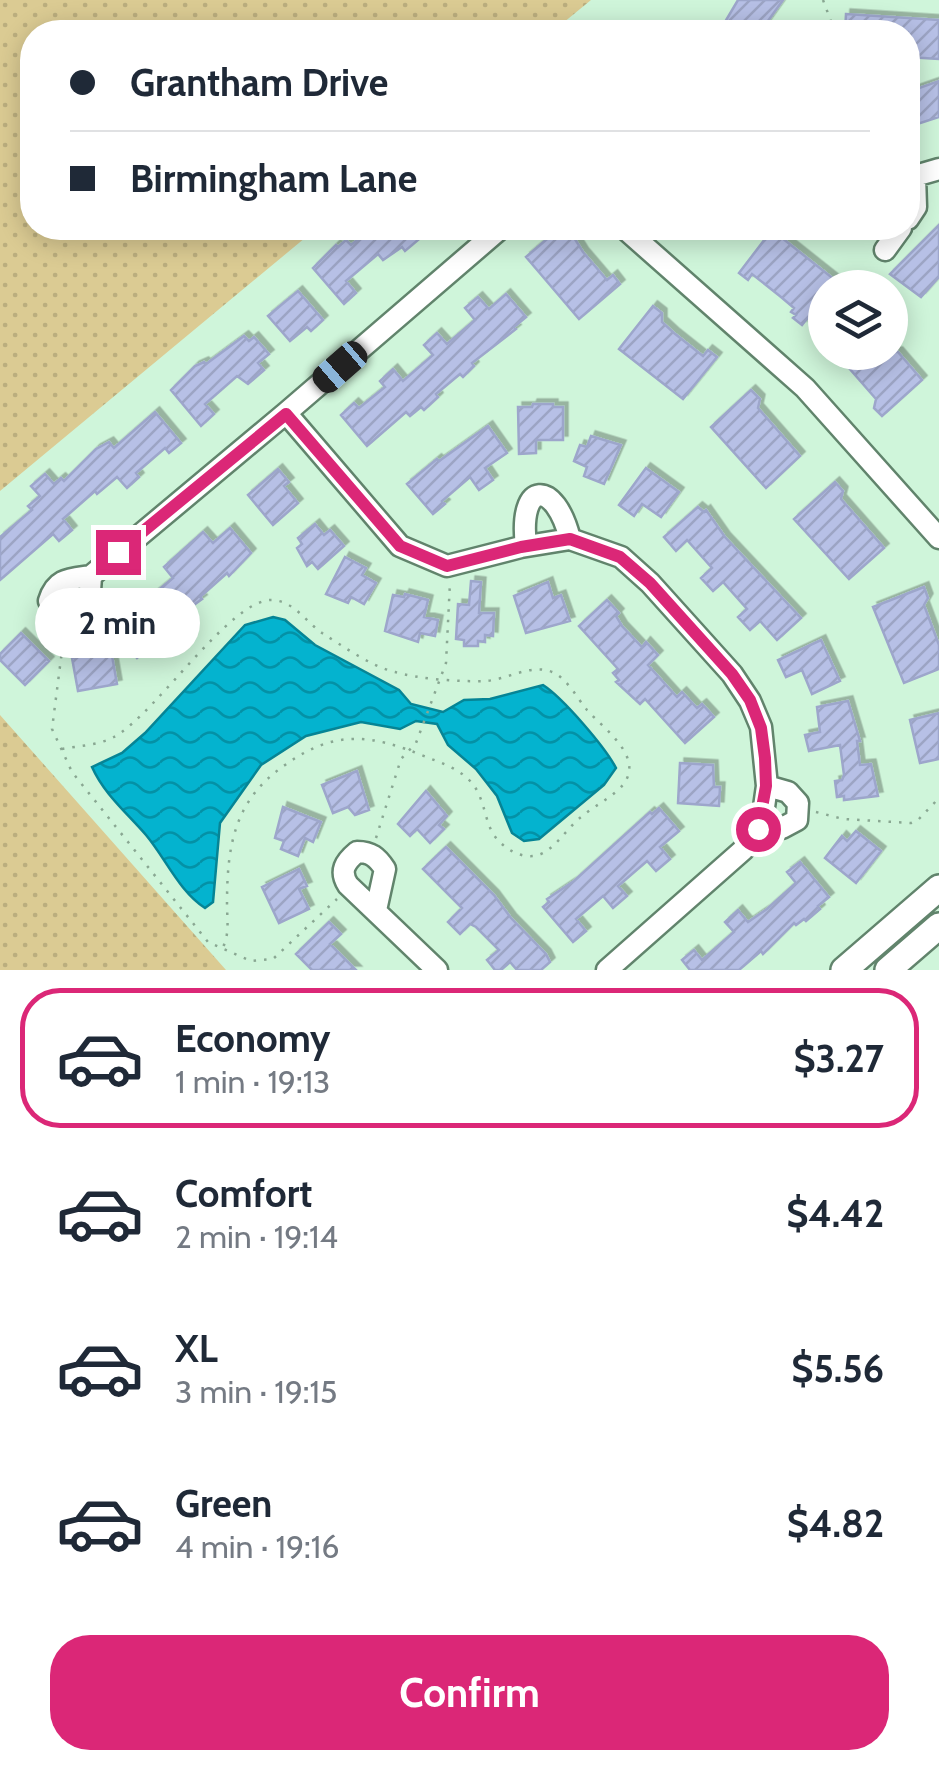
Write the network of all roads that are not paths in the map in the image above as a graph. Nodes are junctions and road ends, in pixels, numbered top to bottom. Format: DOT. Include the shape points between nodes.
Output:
graph roads {
  1 [pos="487,240"];
  2 [pos="638,240"];
  3 [pos="892,240"];
  4 [pos="884,250"];
  5 [pos="286,414"];
  6 [pos="939,538"];
  7 [pos="570,539"];
  8 [pos="526,546"];
  9 [pos="91,576"];
  10 [pos="766,786"];
  11 [pos="758,829"];
  12 [pos="939,888"];
  13 [pos="376,910"];
  14 [pos="939,926"];
  15 [pos="437,970"];
  16 [pos="607,970"];
  17 [pos="844,970"];
  18 [pos="888,970"];
  1 -- 5 [label="street"];
  2 -- 6 [label="street" via="806,388"];
  3 -- 4 [label="street"];
  5 -- 8 [label="street" via="400,546 447,566"];
  5 -- 9 [label="street"];
  7 -- 8 [label="street"];
  7 -- 8 [label="street" via="563,513 542,496 533,498 522,517"];
  7 -- 10 [label="street" via="620,557 732,674 761,728"];
  10 -- 11 [label="street"];
  10 -- 11 [label="street" via="798,802 797,820"];
  11 -- 16 [label="street" via="722,870"];
  12 -- 17 [label="main road"];
  13 -- 15 [label="street"];
  14 -- 18 [label="main road"];
}
